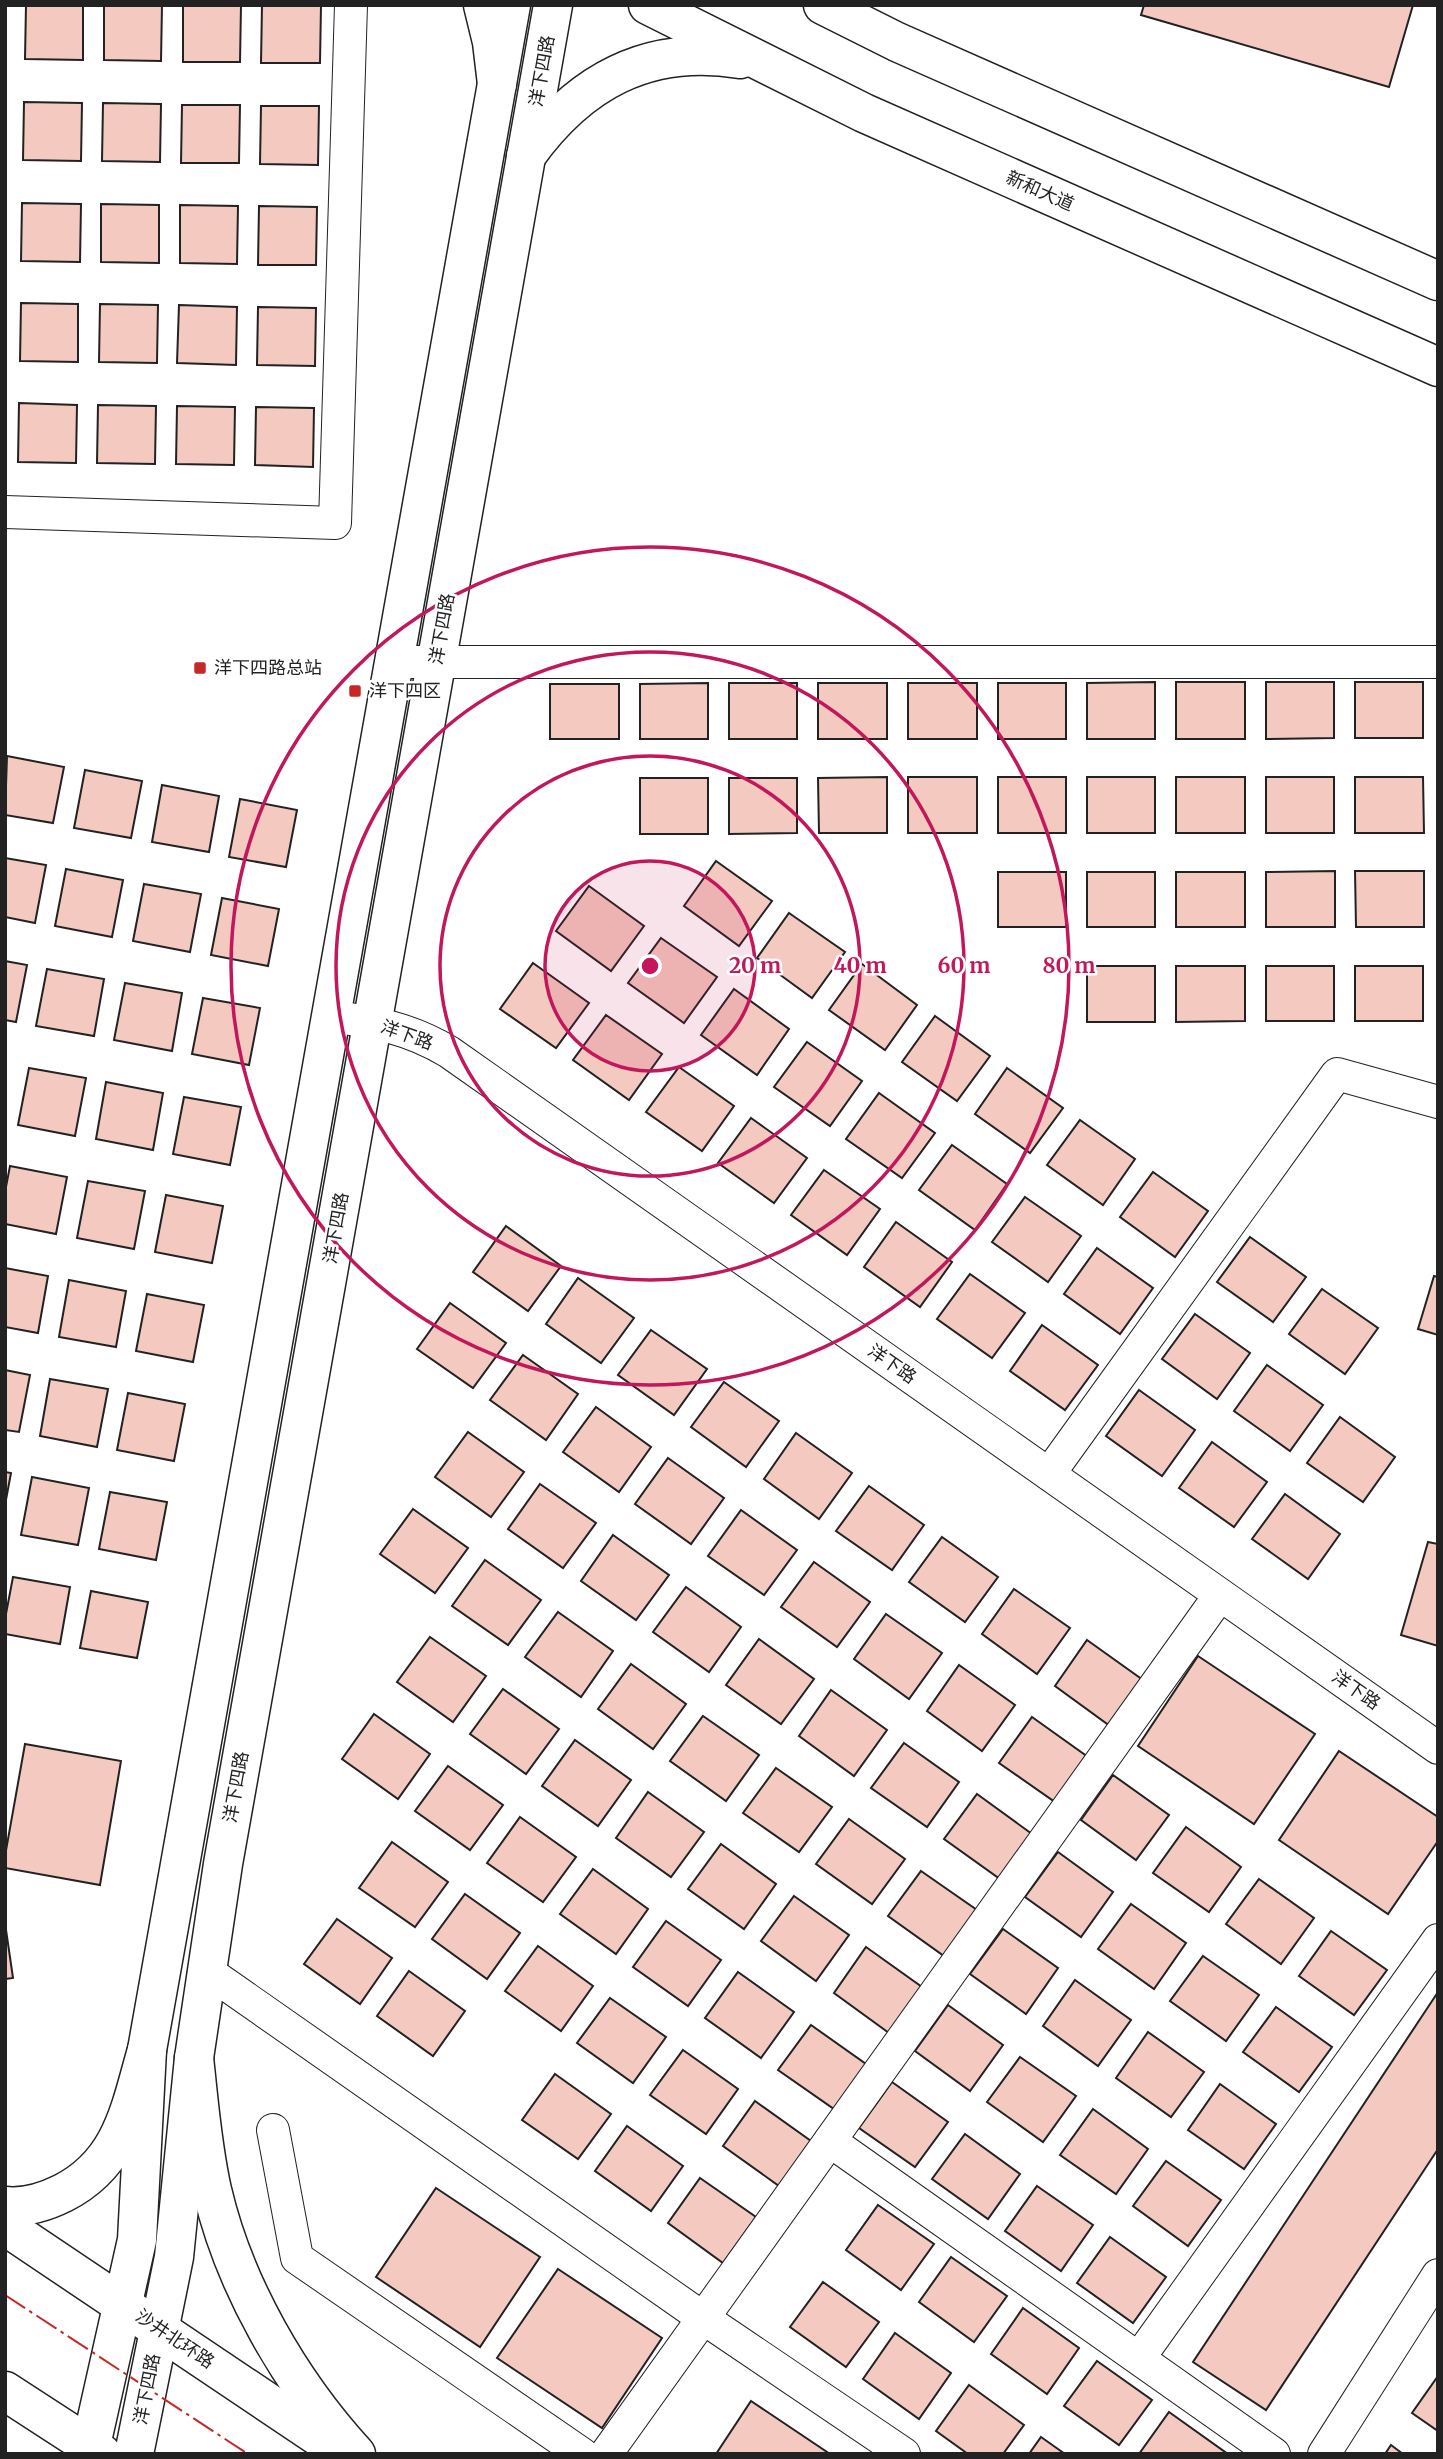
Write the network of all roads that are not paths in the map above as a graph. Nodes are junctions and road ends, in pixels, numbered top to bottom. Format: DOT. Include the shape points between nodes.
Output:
graph roads {
  1 [pos="351,5"];
  2 [pos="483,5"];
  3 [pos="511,5"];
  4 [pos="553,5"];
  5 [pos="648,5"];
  6 [pos="822,5"];
  7 [pos="767,65"];
  8 [pos="497,84"];
  9 [pos="526,156"];
  10 [pos="1438,281"];
  11 [pos="1438,367"];
  12 [pos="5,512"];
  13 [pos="394,662"];
  14 [pos="436,662"];
  15 [pos="1438,662"];
  16 [pos="331,1016"];
  17 [pos="372,1023"];
  18 [pos="1438,1102"];
  19 [pos="1049,1474"];
  20 [pos="1220,1595"];
  21 [pos="1438,1748"];
  22 [pos="1438,1940"];
  23 [pos="207,1971"];
  24 [pos="147,2050"];
  25 [pos="194,2058"];
  26 [pos="273,2130"];
  27 [pos="830,2141"];
  28 [pos="5,2206"];
  29 [pos="5,2225"];
  30 [pos="1438,2275"];
  31 [pos="122,2303"];
  32 [pos="703,2318"];
  33 [pos="160,2328"];
  34 [pos="1139,2358"];
  35 [pos="5,2391"];
  36 [pos="94,2451"];
  37 [pos="134,2454"];
  38 [pos="344,2454"];
  39 [pos="356,2454"];
  40 [pos="582,2454"];
  41 [pos="606,2454"];
  42 [pos="904,2454"];
  43 [pos="1274,2454"];
  44 [pos="1324,2454"];
  1 -- 12 [label="street" via="335,523"];
  2 -- 8 [label="street"];
  3 -- 8 [label="street"];
  4 -- 9 [label="street, 洋下四路"];
  5 -- 7 [label="street, 新和大道"];
  6 -- 10 [label="street"];
  7 -- 9 [label="street" via="706,55 675,57 616,74 565,109"];
  7 -- 11 [label="street, 新和大道" via="864,113"];
  8 -- 13 [label="street"];
  9 -- 14 [label="street, 洋下四路"];
  13 -- 14 [label="street"];
  13 -- 16 [label="street"];
  14 -- 15 [label="street"];
  14 -- 17 [label="street, 洋下四路"];
  16 -- 17 [label="street, 洋下路"];
  16 -- 24 [label="street"];
  17 -- 19 [label="street, 洋下路" via="425,1038 449,1052"];
  17 -- 23 [label="street, 洋下四路"];
  18 -- 19 [label="street" via="1337,1074"];
  19 -- 20 [label="street, 洋下路"];
  20 -- 21 [label="street, 洋下路"];
  20 -- 27 [label="street"];
  22 -- 34 [label="street"];
  23 -- 25 [label="street, 洋下四路"];
  23 -- 32 [label="street"];
  24 -- 28 [label="street" via="120,2137 93,2173 55,2197"];
  24 -- 31 [label="street" via="136,2240"];
  25 -- 33 [label="street, 洋下四路" via="174,2257"];
  25 -- 39 [label="street" via="212,2192 235,2259 278,2348 332,2428"];
  26 -- 40 [label="street" via="297,2258"];
  27 -- 32 [label="street"];
  27 -- 34 [label="street"];
  29 -- 31 [label="street, 沙井北环路"];
  30 -- 44 [label="street"];
  31 -- 33 [label="street, 沙井北环路"];
  31 -- 36 [label="street"];
  32 -- 41 [label="street"];
  32 -- 42 [label="street"];
  33 -- 37 [label="street, 洋下四路"];
  33 -- 38 [label="street, 沙井北环路"];
  34 -- 43 [label="street"];
  35 -- 36 [label="street"];
}
